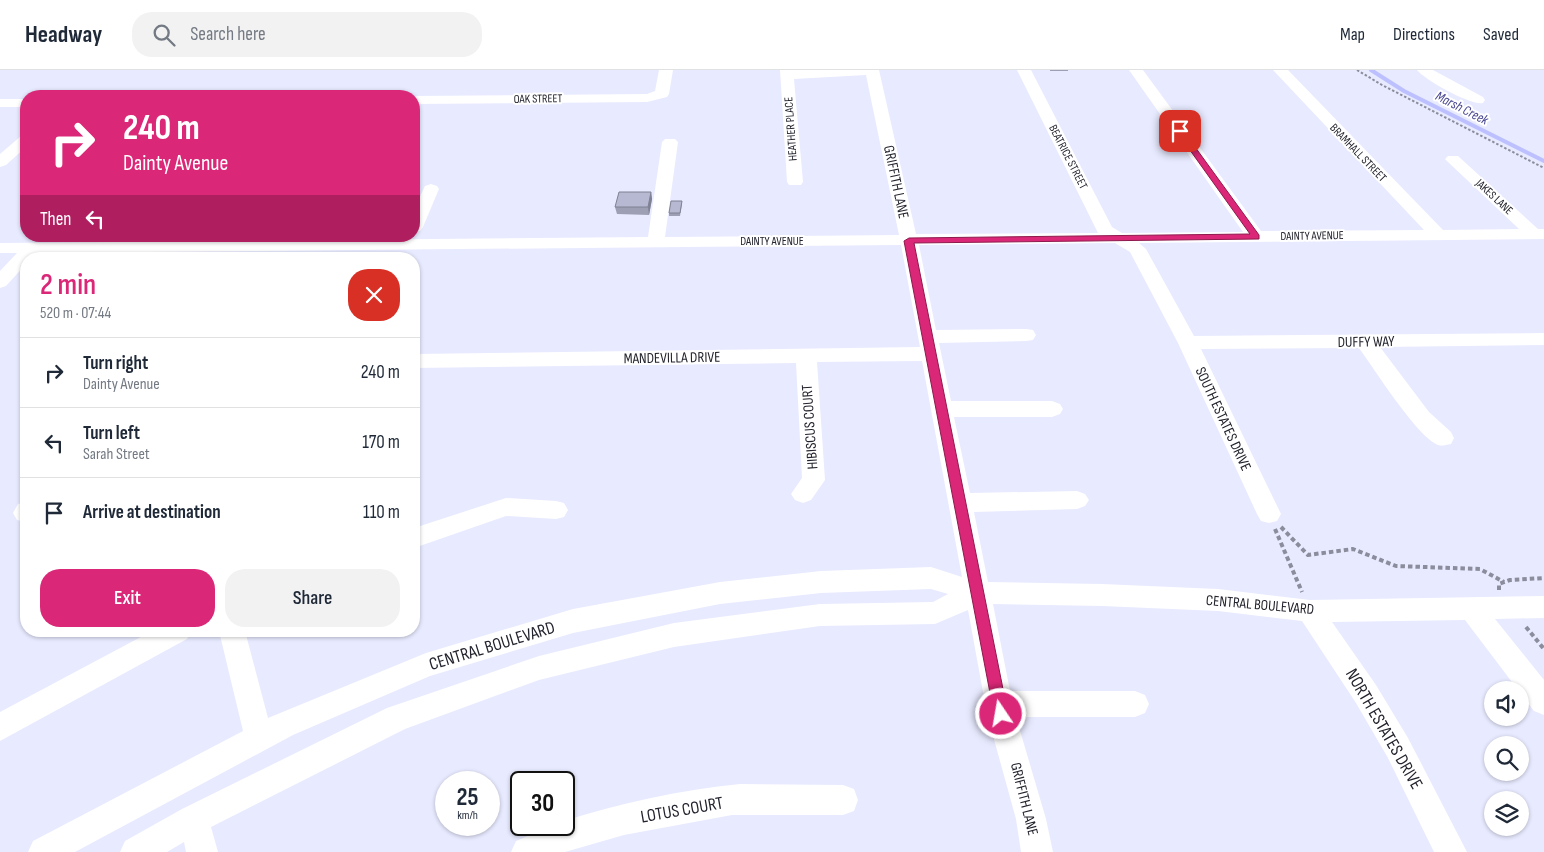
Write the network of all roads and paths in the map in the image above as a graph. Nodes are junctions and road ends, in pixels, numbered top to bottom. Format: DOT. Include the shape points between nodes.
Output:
graph roads {
  1 [pos="666,70"];
  2 [pos="872,70"];
  3 [pos="1024,70"];
  4 [pos="1136,70"];
  5 [pos="1280,70"];
  6 [pos="1357,70"];
  7 [pos="1424,70"];
  8 [pos="787,73"];
  9 [pos="420,100"];
  10 [pos="1478,100"];
  11 [pos="0,103"];
  12 [pos="20,103"];
  13 [pos="670,142"];
  14 [pos="20,144"];
  15 [pos="1453,159"];
  16 [pos="0,162"];
  17 [pos="1544,168"];
  18 [pos="795,182"];
  19 [pos="431,189"];
  20 [pos="420,214"];
  21 [pos="1539,234"];
  22 [pos="1438,235"];
  23 [pos="1256,237"];
  24 [pos="1119,238"];
  25 [pos="420,240"];
  26 [pos="656,241"];
  27 [pos="909,241"];
  28 [pos="238,242"];
  29 [pos="0,248"];
  30 [pos="32,248"];
  31 [pos="28,252"];
  32 [pos="211,252"];
  33 [pos="20,261"];
  34 [pos="0,282"];
  35 [pos="1026,335"];
  36 [pos="1544,339"];
  37 [pos="1365,342"];
  38 [pos="1188,343"];
  39 [pos="928,346"];
  40 [pos="806,356"];
  41 [pos="420,360"];
  42 [pos="941,409"];
  43 [pos="1052,410"];
  44 [pos="1443,438"];
  45 [pos="803,494"];
  46 [pos="1077,500"];
  47 [pos="959,503"];
  48 [pos="556,510"];
  49 [pos="1269,514"];
  50 [pos="420,536"];
  51 [pos="1544,578"];
  52 [pos="1504,582"];
  53 [pos="976,594"];
  54 [pos="1544,607"];
  55 [pos="1472,608"];
  56 [pos="1510,608"];
  57 [pos="1310,611"];
  58 [pos="166,637"];
  59 [pos="233,637"];
  60 [pos="1544,702"];
  61 [pos="999,704"];
  62 [pos="1135,704"];
  63 [pos="0,727"];
  64 [pos="259,738"];
  65 [pos="842,800"];
  66 [pos="193,820"];
  67 [pos="44,852"];
  68 [pos="136,852"];
  69 [pos="202,852"];
  70 [pos="527,852"];
  71 [pos="1037,852"];
  72 [pos="1451,852"];
  1 -- 9 [label="street, OAK STREET" via="662,94 630,98"];
  2 -- 8 [label="street, HEATHER PLACE"];
  2 -- 27 [label="street, GRIFFITH LANE"];
  3 -- 24 [label="street, BEATRICE STREET" via="1105,230"];
  4 -- 23 [label="street"];
  5 -- 22 [label="street, BRAMHALL STREET"];
  6 -- 17 [label="path"];
  7 -- 10 [label="street"];
  8 -- 18 [label="street, HEATHER PLACE"];
  11 -- 12 [label="street"];
  13 -- 26 [label="street"];
  14 -- 16 [label="street"];
  15 -- 21 [label="street, JAKES LANE"];
  19 -- 20 [label="street"];
  21 -- 22 [label="street, DAINTY AVENUE"];
  22 -- 23 [label="street, DAINTY AVENUE"];
  23 -- 24 [label="street, DAINTY AVENUE"];
  24 -- 27 [label="street, DAINTY AVENUE"];
  24 -- 38 [label="street, SOUTH ESTATES DRIVE" via="1136,249"];
  25 -- 26 [label="street, DAINTY AVENUE"];
  26 -- 27 [label="street, DAINTY AVENUE"];
  27 -- 39 [label="street, GRIFFITH LANE"];
  28 -- 32 [label="street, DAINTY AVENUE"];
  29 -- 30 [label="street, DAINTY AVENUE"];
  30 -- 31 [label="street"];
  30 -- 32 [label="street, DAINTY AVENUE"];
  33 -- 34 [label="street"];
  35 -- 39 [label="street, MANDEVILLA DRIVE"];
  36 -- 37 [label="street, DUFFY WAY"];
  37 -- 38 [label="street, DUFFY WAY"];
  37 -- 44 [label="street" via="1421,418"];
  38 -- 49 [label="street, SOUTH ESTATES DRIVE"];
  39 -- 40 [label="street, MANDEVILLA DRIVE"];
  39 -- 42 [label="street, GRIFFITH LANE"];
  40 -- 41 [label="street, MANDEVILLA DRIVE"];
  40 -- 45 [label="street, HIBISCUS COURT" via="814,480"];
  42 -- 43 [label="street"];
  42 -- 47 [label="street, GRIFFITH LANE"];
  46 -- 47 [label="street"];
  47 -- 53 [label="street, GRIFFITH LANE"];
  48 -- 50 [label="street" via="506,507"];
  49 -- 52 [label="path" via="1308,555 1353,549 1396,566 1480,569"];
  49 -- 57 [label="path"];
  51 -- 52 [label="path"];
  52 -- 56 [label="path" via="1499,584 1499,590"];
  53 -- 57 [label="street, CENTRAL BOULEVARD" via="1218,600"];
  53 -- 61 [label="street, GRIFFITH LANE"];
  53 -- 64 [label="street, CENTRAL BOULEVARD" via="931,578 821,582 720,593 573,621 426,665"];
  53 -- 66 [label="street, CENTRAL BOULEVARD" via="936,613 820,615 674,634 539,668 397,718"];
  54 -- 56 [label="street, CENTRAL BOULEVARD"];
  55 -- 56 [label="street, CENTRAL BOULEVARD"];
  55 -- 57 [label="street, CENTRAL BOULEVARD"];
  55 -- 60 [label="street"];
  57 -- 72 [label="street, NORTH ESTATES DRIVE" via="1398,748"];
  58 -- 63 [label="street"];
  59 -- 64 [label="street"];
  61 -- 62 [label="street"];
  61 -- 71 [label="street, GRIFFITH LANE" via="1031,818"];
  64 -- 67 [label="street, CENTRAL BOULEVARD"];
  65 -- 70 [label="street, LOTUS COURT" via="747,799 700,805 598,827"];
  66 -- 68 [label="street, CENTRAL BOULEVARD"];
  66 -- 69 [label="street"];
}
